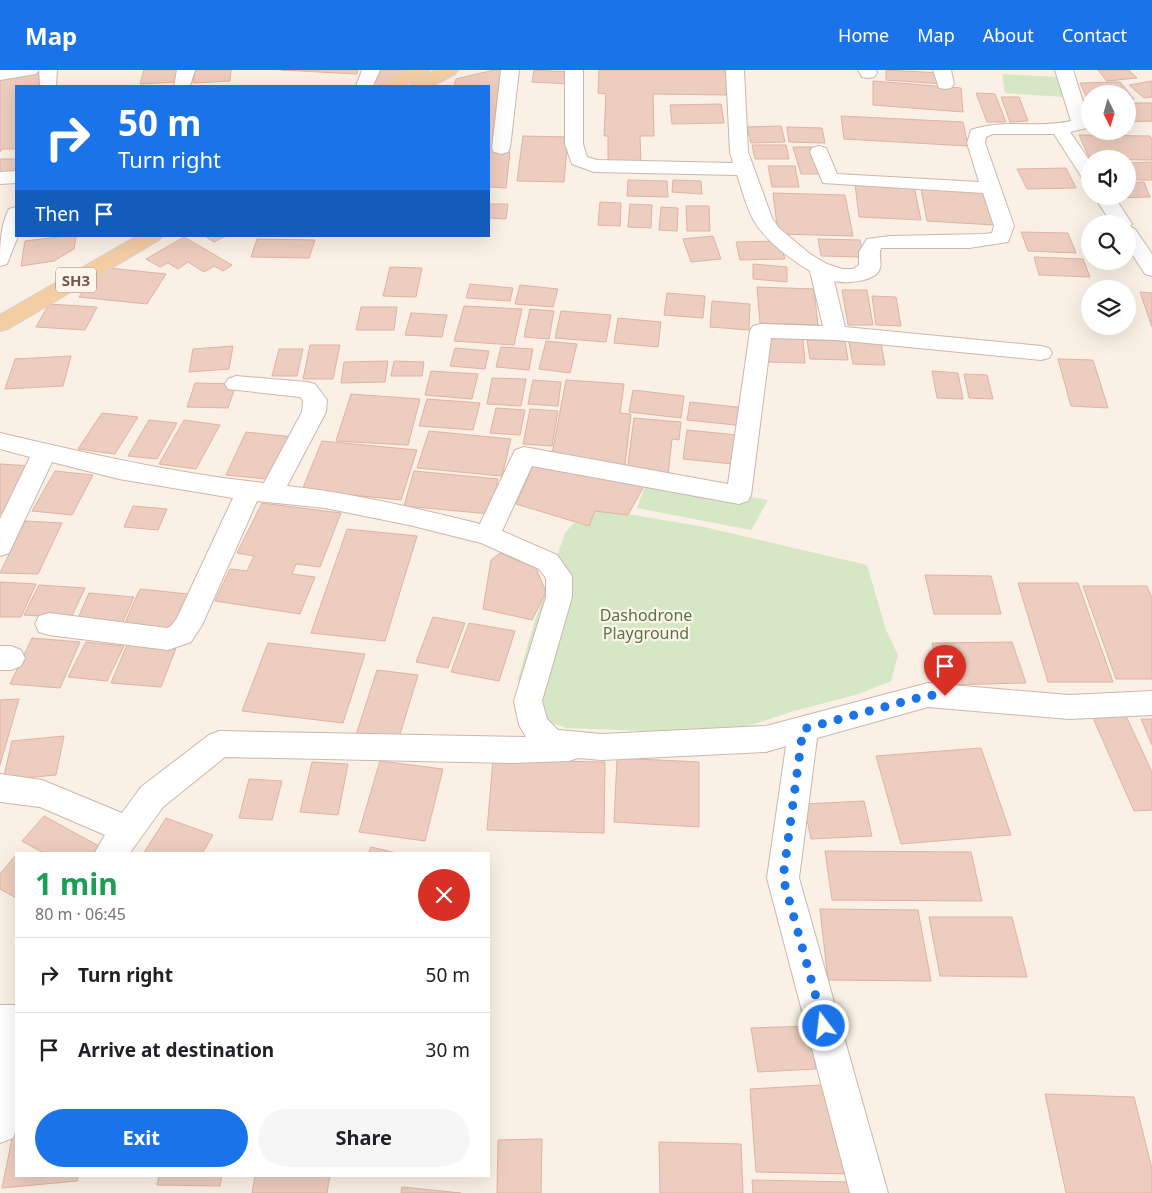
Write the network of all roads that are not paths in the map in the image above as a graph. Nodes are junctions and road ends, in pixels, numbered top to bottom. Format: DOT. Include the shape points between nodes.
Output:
graph roads {
  1 [pos="30,70"];
  2 [pos="48,70"];
  3 [pos="186,70"];
  4 [pos="371,70"];
  5 [pos="421,70"];
  6 [pos="449,70"];
  7 [pos="510,70"];
  8 [pos="574,70"];
  9 [pos="735,70"];
  10 [pos="1064,70"];
  11 [pos="0,75"];
  12 [pos="48,85"];
  13 [pos="182,85"];
  14 [pos="365,85"];
  15 [pos="392,85"];
  16 [pos="421,85"];
  17 [pos="1059,128"];
  18 [pos="501,148"];
  19 [pos="819,152"];
  20 [pos="1081,162"];
  21 [pos="745,169"];
  22 [pos="15,177"];
  23 [pos="0,178"];
  24 [pos="991,188"];
  25 [pos="15,216"];
  26 [pos="115,237"];
  27 [pos="150,237"];
  28 [pos="1136,245"];
  29 [pos="0,260"];
  30 [pos="820,268"];
  31 [pos="1152,270"];
  32 [pos="0,305"];
  33 [pos="0,324"];
  34 [pos="836,333"];
  35 [pos="1041,353"];
  36 [pos="236,384"];
  37 [pos="0,441"];
  38 [pos="45,452"];
  39 [pos="260,492"];
  40 [pos="487,535"];
  41 [pos="0,546"];
  42 [pos="49,624"];
  43 [pos="1152,702"];
  44 [pos="803,729"];
  45 [pos="602,747"];
  46 [pos="0,788"];
  47 [pos="119,842"];
  48 [pos="0,1022"];
  49 [pos="15,1022"];
  50 [pos="15,1049"];
  51 [pos="0,1125"];
  52 [pos="869,1193"];
  1 -- 11 [label="street"];
  2 -- 12 [label="street"];
  3 -- 13 [label="street"];
  4 -- 14 [label="street"];
  5 -- 15 [label="main road"];
  6 -- 16 [label="main road"];
  7 -- 18 [label="street"];
  8 -- 21 [label="street" via="574,144 579,160 594,166"];
  9 -- 21 [label="street" via="737,134"];
  10 -- 17 [label="street" via="1081,124"];
  17 -- 20 [label="street"];
  17 -- 24 [label="street" via="991,129 977,134 976,143"];
  19 -- 24 [label="street" via="830,180"];
  21 -- 30 [label="street" via="762,218 772,232 802,258"];
  22 -- 23 [label="street"];
  24 -- 30 [label="street" via="1004,226 1001,238 980,242 874,243 869,252 870,268 858,275 839,276"];
  25 -- 29 [label="street"];
  26 -- 32 [label="main road, SH3"];
  27 -- 33 [label="main road, SH3"];
  28 -- 31 [label="street"];
  30 -- 34 [label="street"];
  34 -- 35 [label="street"];
  34 -- 40 [label="street" via="761,331 739,495 524,456"];
  36 -- 39 [label="street" via="307,390 315,400 314,412"];
  37 -- 38 [label="street"];
  38 -- 39 [label="street" via="119,470"];
  38 -- 41 [label="street"];
  39 -- 40 [label="street" via="325,498"];
  39 -- 42 [label="street" via="181,634 168,639"];
  40 -- 45 [label="street" via="548,562 560,576 559,596 528,701 534,725 551,742"];
  43 -- 44 [label="street" via="1068,707 928,695"];
  44 -- 45 [label="street" via="766,739"];
  44 -- 52 [label="street" via="783,878"];
  45 -- 47 [label="street" via="514,750 219,744 152,797"];
  46 -- 47 [label="street" via="42,794"];
  48 -- 49 [label="street"];
  50 -- 51 [label="street"];
}
